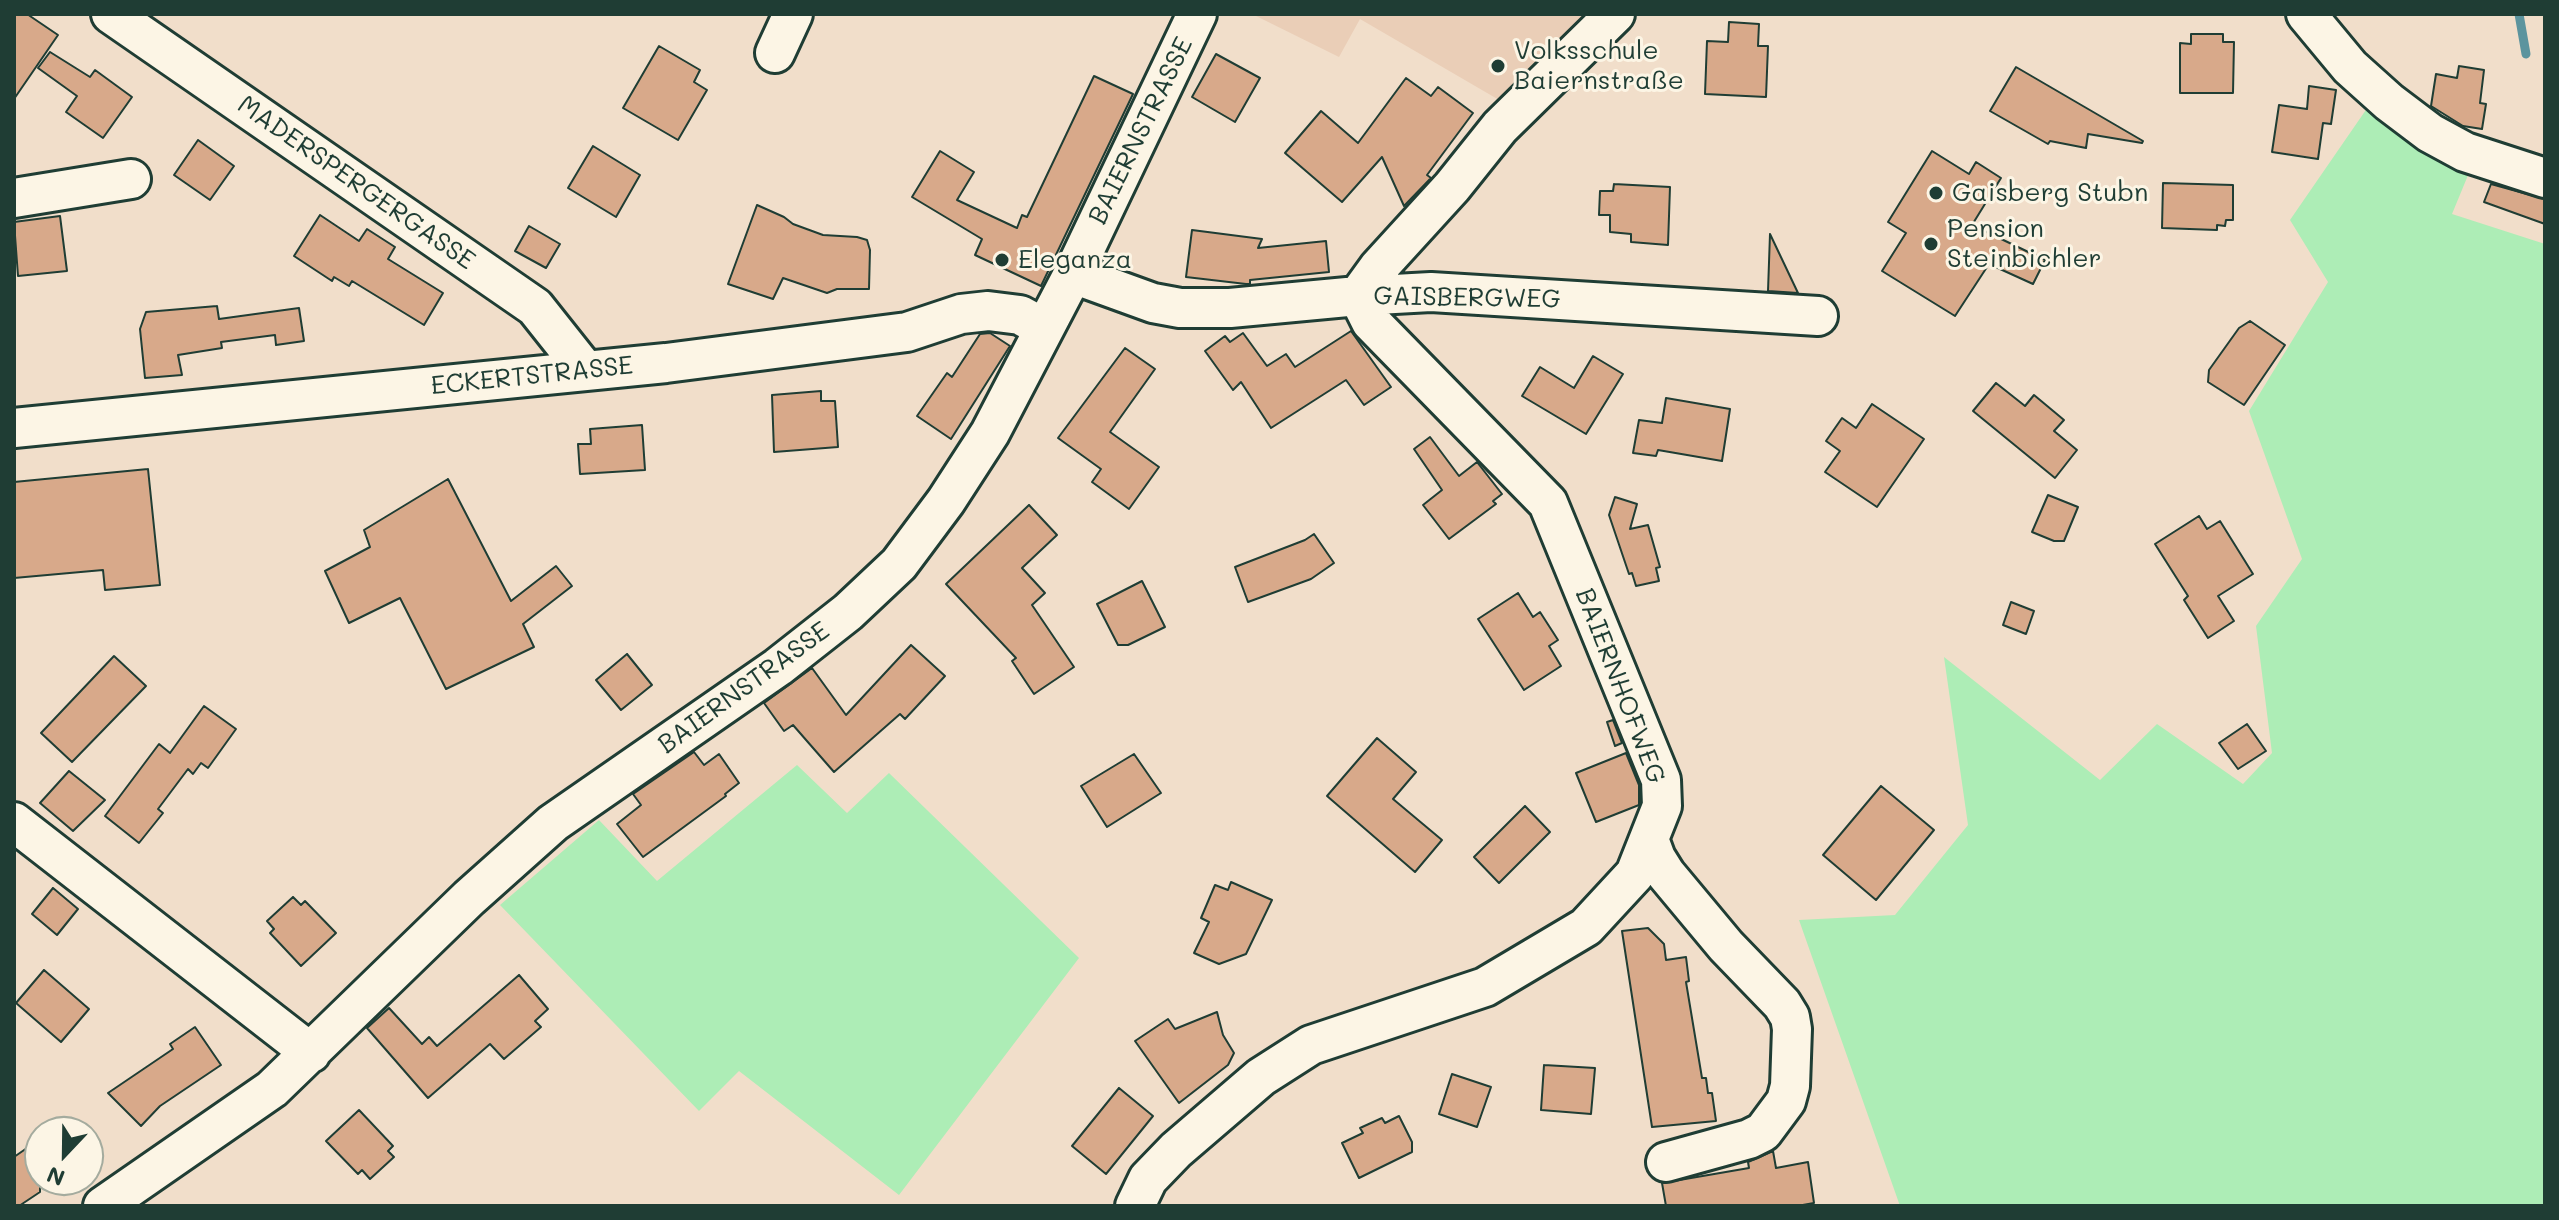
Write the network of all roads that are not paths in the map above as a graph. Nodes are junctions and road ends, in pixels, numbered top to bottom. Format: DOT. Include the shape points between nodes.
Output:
graph roads {
  1 [pos="111,14"];
  2 [pos="793,14"];
  3 [pos="1197,14"];
  4 [pos="1615,14"];
  5 [pos="2306,14"];
  6 [pos="775,53"];
  7 [pos="2545,178"];
  8 [pos="131,179"];
  9 [pos="14,198"];
  10 [pos="1073,274"];
  11 [pos="1358,296"];
  12 [pos="1818,316"];
  13 [pos="1044,328"];
  14 [pos="585,370"];
  15 [pos="14,428"];
  16 [pos="14,822"];
  17 [pos="1649,839"];
  18 [pos="311,1053"];
  19 [pos="1666,1162"];
  20 [pos="103,1206"];
  21 [pos="1135,1206"];
  1 -- 14 [label="street, MADERSPERGERGASSE" via="535,307"];
  2 -- 6 [label="street"];
  3 -- 10 [label="street, BAIERNSTRASSE"];
  4 -- 11 [label="street" via="1500,127"];
  5 -- 7 [label="street" via="2350,67 2430,133 2465,152"];
  8 -- 9 [label="street"];
  10 -- 11 [label="street, GAISBERGWEG" via="1180,308"];
  10 -- 13 [label="street, BAIERNSTRASSE"];
  11 -- 12 [label="street, GAISBERGWEG" via="1431,292"];
  11 -- 17 [label="street, BAIERNHOFWEG" via="1371,322 1548,503 1661,780 1662,806"];
  13 -- 14 [label="street, ECKERTSTRASSE" via="1020,315 988,311 907,332"];
  13 -- 18 [label="street, BAIERNSTRASSE" via="990,433 899,564 778,667 553,823"];
  14 -- 15 [label="street, ECKERTSTRASSE"];
  16 -- 18 [label="street"];
  17 -- 19 [label="street" via="1666,874 1782,1004 1792,1029 1786,1101 1763,1132"];
  17 -- 21 [label="street, BAIERNHOFWEG" via="1635,874 1586,927 1485,987 1311,1045 1261,1077 1176,1150 1148,1179"];
  18 -- 20 [label="street, BAIERNSTRASSE" via="272,1089"];
}
